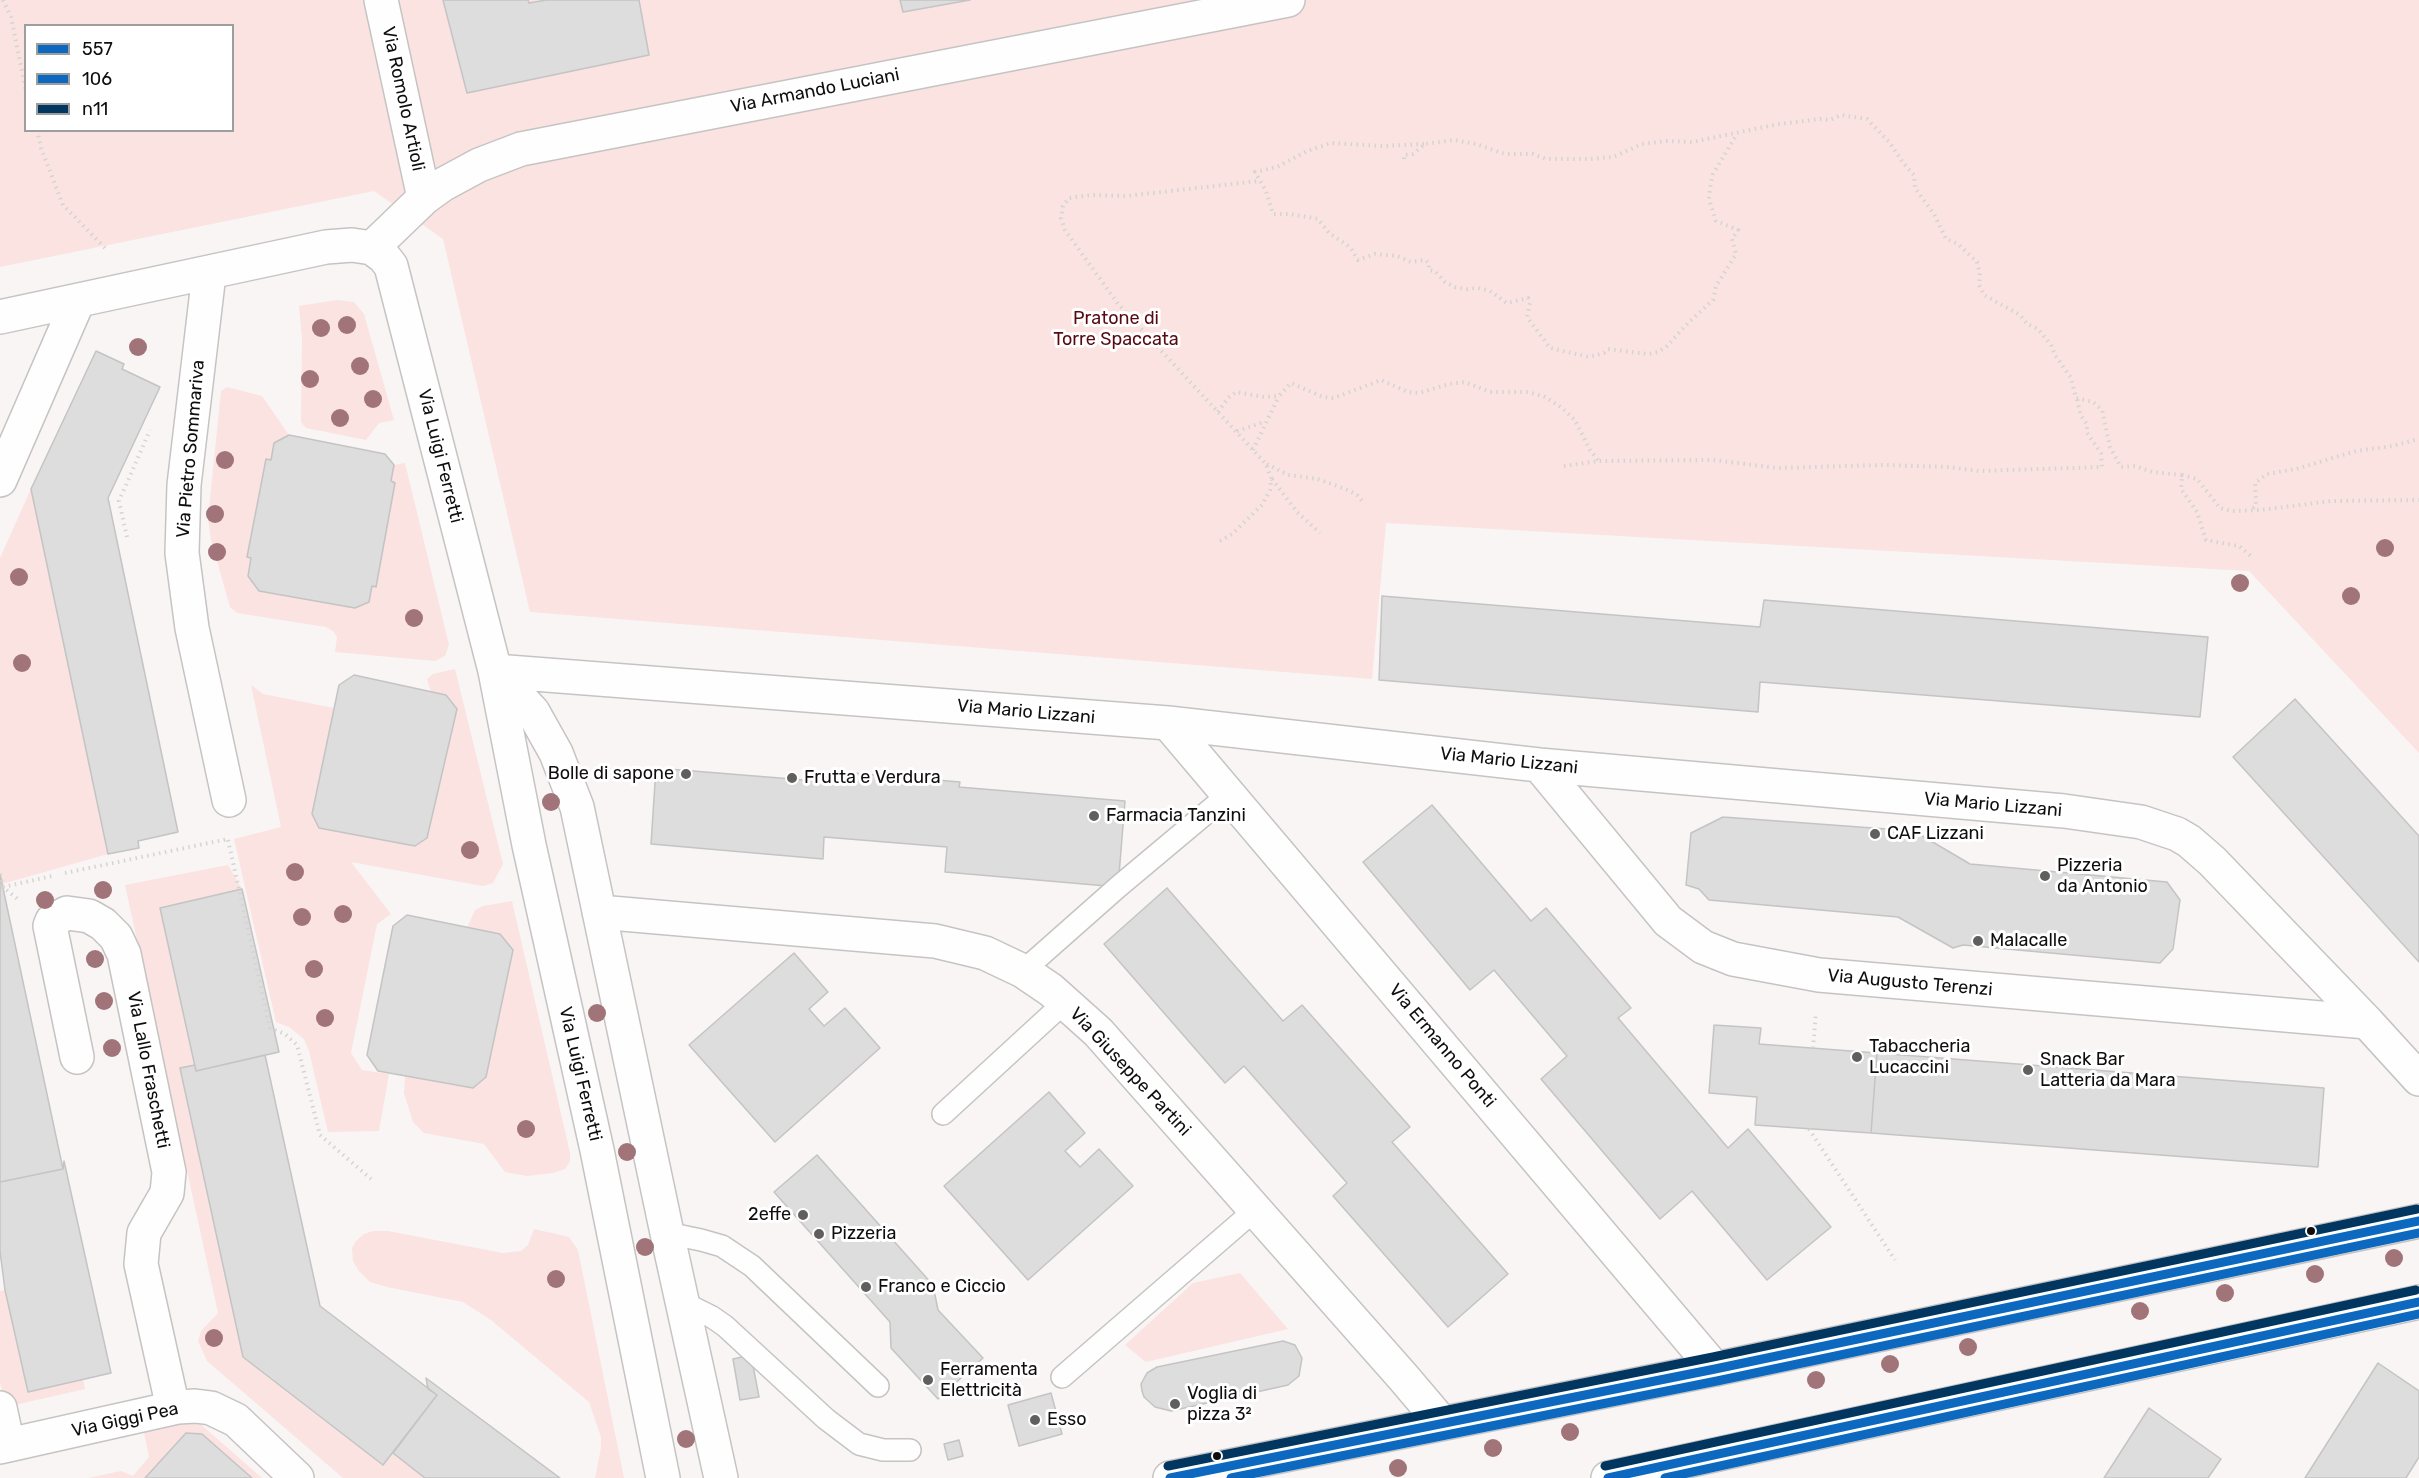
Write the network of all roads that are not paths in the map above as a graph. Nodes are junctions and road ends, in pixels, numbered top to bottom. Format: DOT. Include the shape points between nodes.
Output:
graph roads {
  1 [pos="381,0"];
  2 [pos="1288,0"];
  3 [pos="424,198"];
  4 [pos="372,248"];
  5 [pos="209,274"];
  6 [pos="78,301"];
  7 [pos="0,317"];
  8 [pos="0,480"];
  9 [pos="495,671"];
  10 [pos="1168,723"];
  11 [pos="1539,765"];
  12 [pos="1229,794"];
  13 [pos="229,800"];
  14 [pos="599,912"];
  15 [pos="1023,971"];
  16 [pos="1065,1002"];
  17 [pos="2367,1022"];
  18 [pos="77,1056"];
  19 [pos="2419,1079"];
  20 [pos="943,1114"];
  21 [pos="1254,1210"];
  22 [pos="2419,1221"];
  23 [pos="666,1233"];
  24 [pos="682,1302"];
  25 [pos="2419,1302"];
  26 [pos="1715,1370"];
  27 [pos="1062,1377"];
  28 [pos="878,1386"];
  29 [pos="0,1408"];
  30 [pos="174,1408"];
  31 [pos="1442,1424"];
  32 [pos="4,1446"];
  33 [pos="910,1450"];
  34 [pos="1692,1469"];
  35 [pos="297,1478"];
  36 [pos="663,1478"];
  37 [pos="721,1478"];
  38 [pos="1170,1478"];
  39 [pos="1608,1478"];
  1 -- 3 [label="street, Via Romolo Artioli"];
  2 -- 3 [label="street, Via Armando Luciani" via="545,143 479,165"];
  3 -- 4 [label="street, Via Armando Luciani"];
  4 -- 5 [label="street" via="326,247"];
  4 -- 9 [label="street, Via Luigi Ferretti" via="391,266"];
  5 -- 6 [label="street"];
  5 -- 13 [label="street, Via Pietro Sommariva" via="184,485 182,534 192,628"];
  6 -- 7 [label="street"];
  6 -- 8 [label="street"];
  9 -- 10 [label="street, Via Mario Lizzani"];
  9 -- 14 [label="street, Via Luigi Ferretti" via="533,712 565,773 584,834"];
  9 -- 36 [label="street, Via Luigi Ferretti"];
  10 -- 11 [label="street, Via Mario Lizzani"];
  10 -- 12 [label="street, Via Ermanno Ponti"];
  11 -- 17 [label="street, Via Mario Lizzani" via="2064,812 2164,828 2189,841 2212,861"];
  11 -- 17 [label="street, Via Augusto Terenzi" via="1668,921 1703,947 1733,959 1819,975"];
  12 -- 15 [label="lane"];
  12 -- 26 [label="street, Via Ermanno Ponti"];
  14 -- 15 [label="street, Via Giuseppe Partini" via="935,941 985,953"];
  14 -- 23 [label="street, Via Luigi Ferretti"];
  15 -- 16 [label="street, Via Giuseppe Partini"];
  16 -- 20 [label="lane"];
  16 -- 21 [label="street, Via Giuseppe Partini" via="1098,1032"];
  17 -- 19 [label="street, Via Mario Lizzani"];
  18 -- 30 [label="street, Via Lallo Fraschetti" via="50,926 67,913 89,916 103,924 116,937 124,954 169,1172 167,1193 144,1233 141,1264"];
  21 -- 27 [label="lane"];
  21 -- 31 [label="street, Via Giuseppe Partini"];
  22 -- 26 [label="street"];
  23 -- 24 [label="street, Via Luigi Ferretti"];
  23 -- 28 [label="lane" via="722,1246 752,1266"];
  24 -- 33 [label="lane" via="724,1326 859,1444 883,1450"];
  24 -- 37 [label="street, Via Luigi Ferretti"];
  25 -- 34 [label="street"];
  26 -- 31 [label="street"];
  29 -- 32 [label="street"];
  30 -- 32 [label="street, Via Giggi Pea"];
  30 -- 35 [label="street, Via Giggi Pea" via="195,1406 224,1412"];
  31 -- 38 [label="street"];
  34 -- 39 [label="street"];
}
